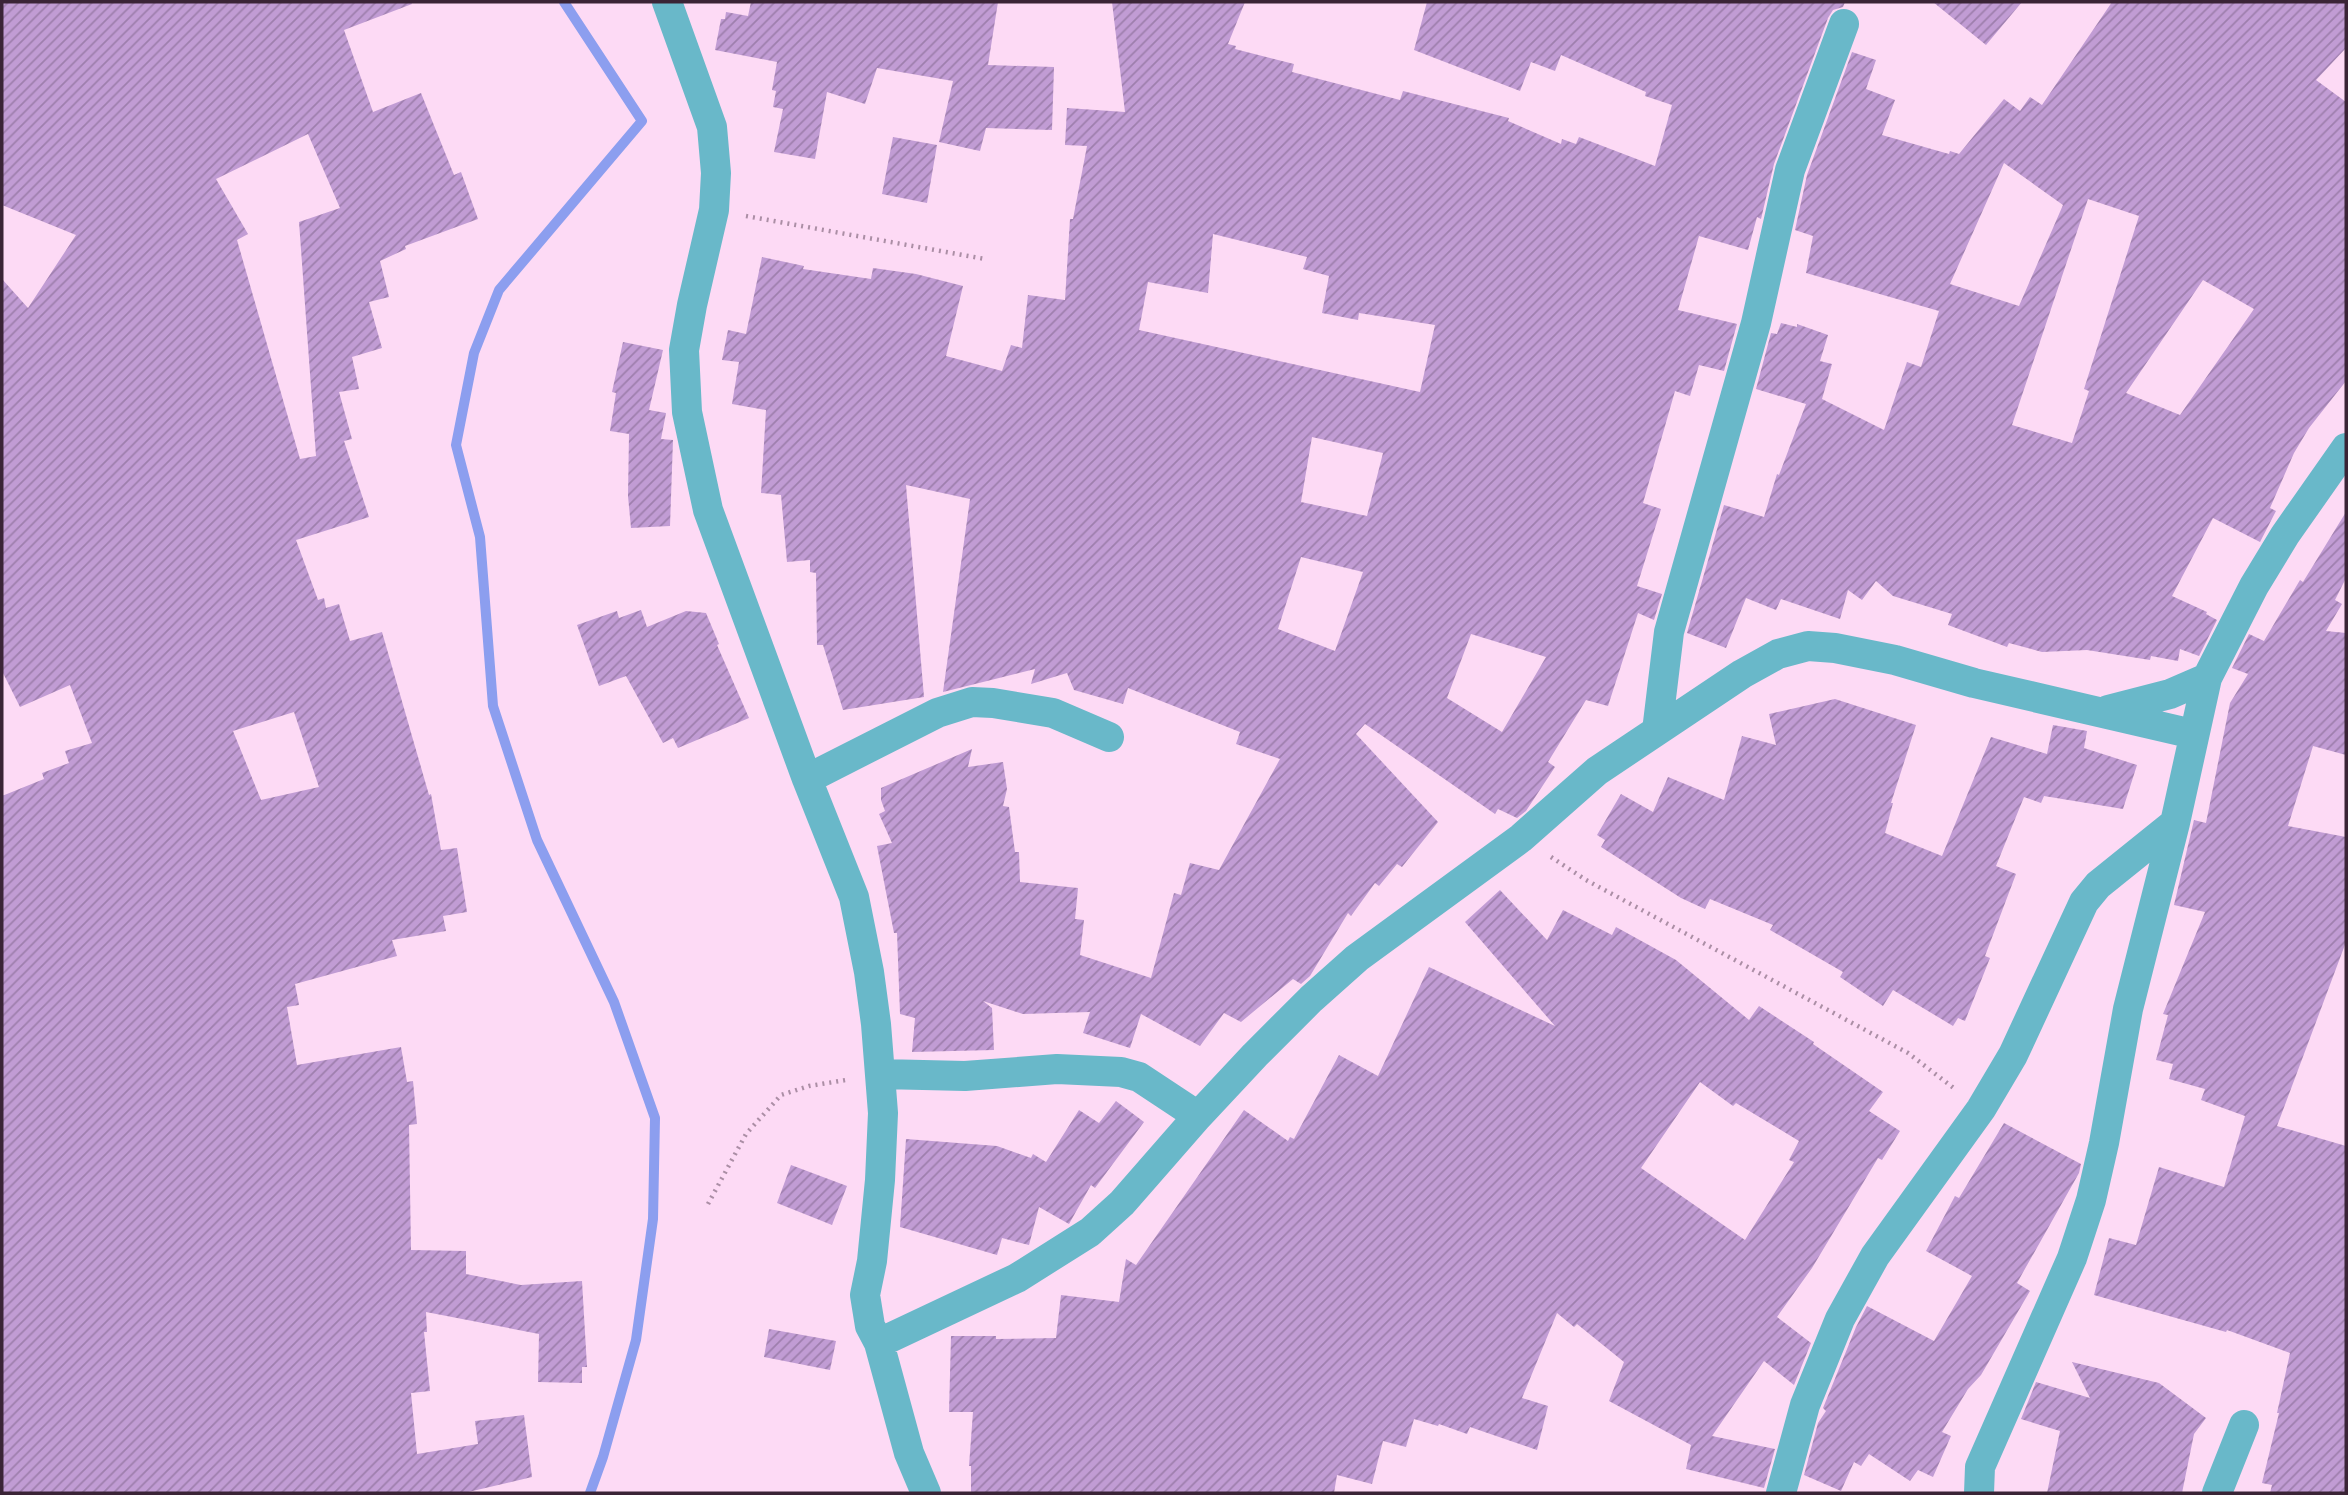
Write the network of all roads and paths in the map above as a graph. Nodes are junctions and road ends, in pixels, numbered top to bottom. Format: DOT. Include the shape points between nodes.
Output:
graph roads {
  1 [pos="667,2"];
  2 [pos="1844,24"];
  3 [pos="714,209"];
  4 [pos="985,259"];
  5 [pos="2346,448"];
  6 [pos="2207,678"];
  7 [pos="2103,712"];
  8 [pos="1657,731"];
  9 [pos="2193,734"];
  10 [pos="1109,737"];
  11 [pos="807,779"];
  12 [pos="2175,822"];
  13 [pos="1521,838"];
  14 [pos="881,1074"];
  15 [pos="1981,1109"];
  16 [pos="1198,1116"];
  17 [pos="708,1204"];
  18 [pos="879,1343"];
  19 [pos="2244,1425"];
  20 [pos="926,1493"];
  21 [pos="1781,1493"];
  22 [pos="1979,1493"];
  23 [pos="2217,1493"];
  1 -- 3 [label="street" via="712,127"];
  2 -- 8 [label="street" via="1790,170 1756,323 1669,632"];
  3 -- 4 [label="path"];
  3 -- 11 [label="street" via="684,350 687,412 708,510"];
  5 -- 6 [label="street" via="2254,586"];
  6 -- 7 [label="street" via="2170,694"];
  6 -- 9 [label="street"];
  7 -- 8 [label="street" via="1895,660 1808,646 1778,654 1742,674"];
  7 -- 9 [label="street"];
  8 -- 13 [label="street" via="1597,771"];
  9 -- 12 [label="street"];
  10 -- 11 [label="street" via="1053,713 972,702 937,713"];
  11 -- 14 [label="street" via="854,897 869,972"];
  12 -- 15 [label="street" via="2098,885 2084,902 2013,1055"];
  12 -- 22 [label="street" via="2129,1009 2091,1200 2071,1258 1980,1467"];
  13 -- 15 [label="path" via="1586,880 1908,1053"];
  13 -- 16 [label="street" via="1357,958"];
  14 -- 16 [label="street" via="965,1076 1057,1069 1121,1072 1139,1077"];
  14 -- 17 [label="path" via="781,1095 746,1134"];
  14 -- 18 [label="street" via="880,1180 865,1296 870,1326"];
  15 -- 21 [label="street" via="1875,1256 1840,1319 1804,1405"];
  16 -- 18 [label="street" via="1122,1203 1090,1232 1017,1278"];
  18 -- 20 [label="street" via="909,1452"];
  19 -- 23 [label="street"];
}
